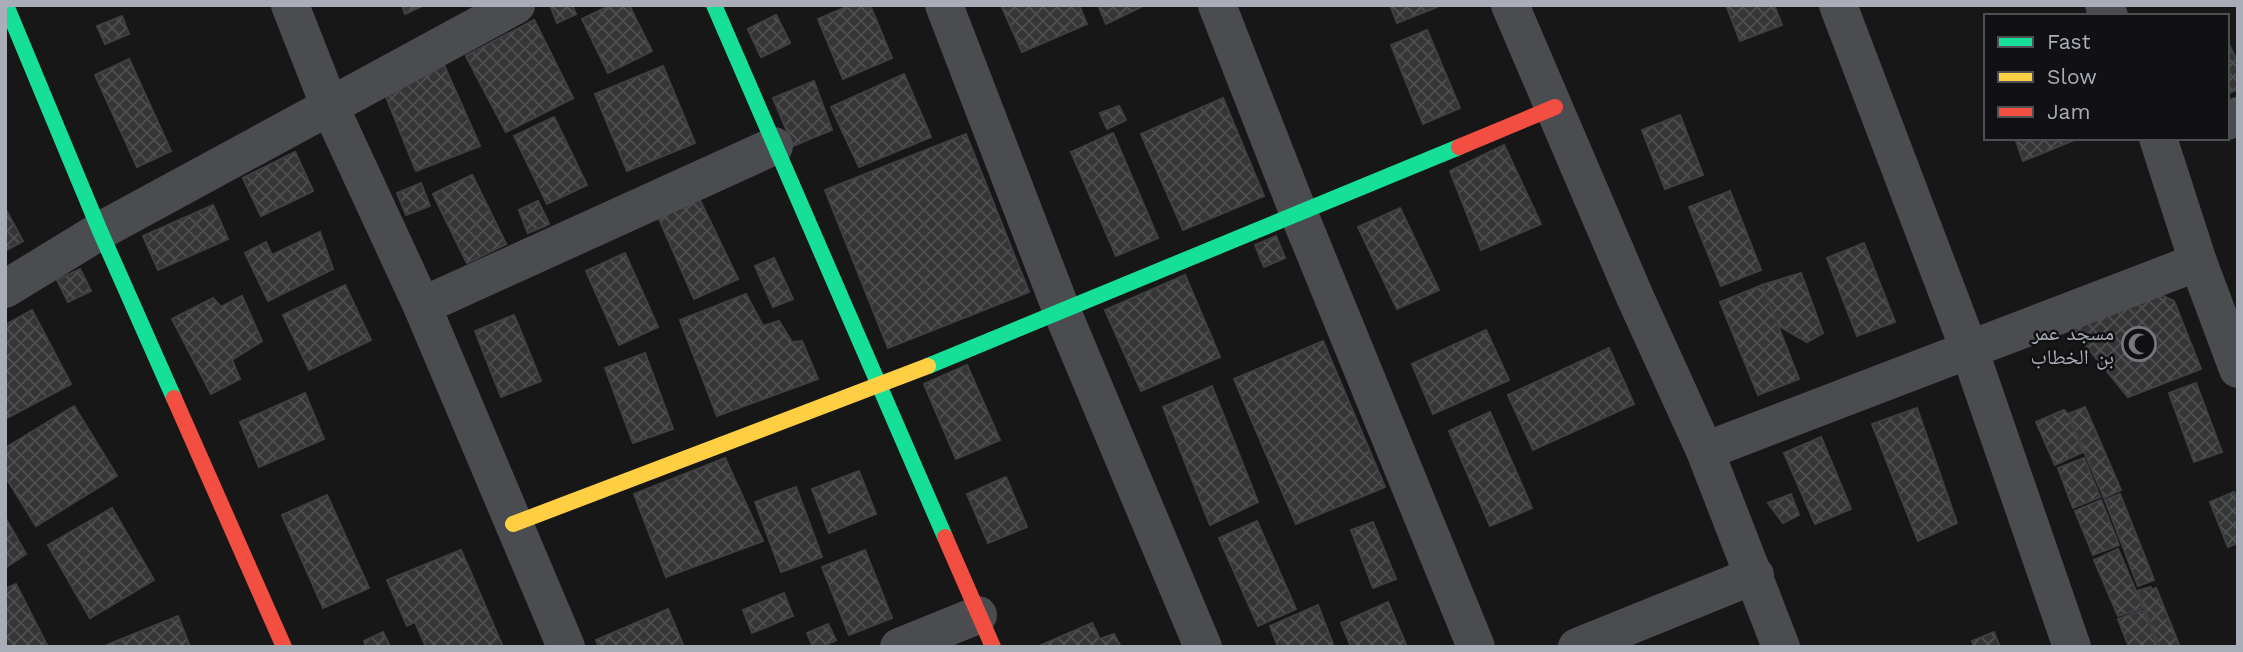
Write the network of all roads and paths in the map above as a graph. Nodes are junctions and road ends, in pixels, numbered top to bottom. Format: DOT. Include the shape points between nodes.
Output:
graph roads {
  1 [pos="6,5"];
  2 [pos="290,5"];
  3 [pos="516,5"];
  4 [pos="714,5"];
  5 [pos="944,5"];
  6 [pos="1217,5"];
  7 [pos="1510,5"];
  8 [pos="1838,5"];
  9 [pos="330,107"];
  10 [pos="1555,107"];
  11 [pos="2170,142"];
  12 [pos="774,146"];
  13 [pos="1299,214"];
  14 [pos="100,231"];
  15 [pos="2198,262"];
  16 [pos="5,289"];
  17 [pos="422,306"];
  18 [pos="1061,309"];
  19 [pos="1969,349"];
  20 [pos="2238,369"];
  21 [pos="879,386"];
  22 [pos="1705,451"];
  23 [pos="513,524"];
  24 [pos="1755,575"];
  25 [pos="986,631"];
  26 [pos="285,647"];
  27 [pos="566,647"];
  28 [pos="899,647"];
  29 [pos="1203,647"];
  30 [pos="1476,647"];
  31 [pos="1577,647"];
  32 [pos="1781,647"];
  33 [pos="2072,647"];
  1 -- 14 [label="street"];
  2 -- 9 [label="street"];
  3 -- 9 [label="street"];
  4 -- 12 [label="street"];
  5 -- 18 [label="street"];
  6 -- 13 [label="street"];
  7 -- 10 [label="street"];
  8 -- 19 [label="street"];
  9 -- 14 [label="street"];
  9 -- 17 [label="street"];
  10 -- 13 [label="street"];
  10 -- 22 [label="street"];
  11 -- 15 [label="street"];
  12 -- 17 [label="street"];
  12 -- 21 [label="street"];
  13 -- 18 [label="street"];
  13 -- 30 [label="street"];
  14 -- 16 [label="street"];
  14 -- 26 [label="street"];
  15 -- 19 [label="street"];
  15 -- 20 [label="street"];
  17 -- 23 [label="street"];
  18 -- 21 [label="street"];
  18 -- 29 [label="street"];
  19 -- 22 [label="street"];
  19 -- 33 [label="street"];
  21 -- 23 [label="street"];
  21 -- 25 [label="street"];
  22 -- 24 [label="street"];
  23 -- 27 [label="street"];
  24 -- 31 [label="street"];
  24 -- 32 [label="street"];
  25 -- 28 [label="street"];
}
